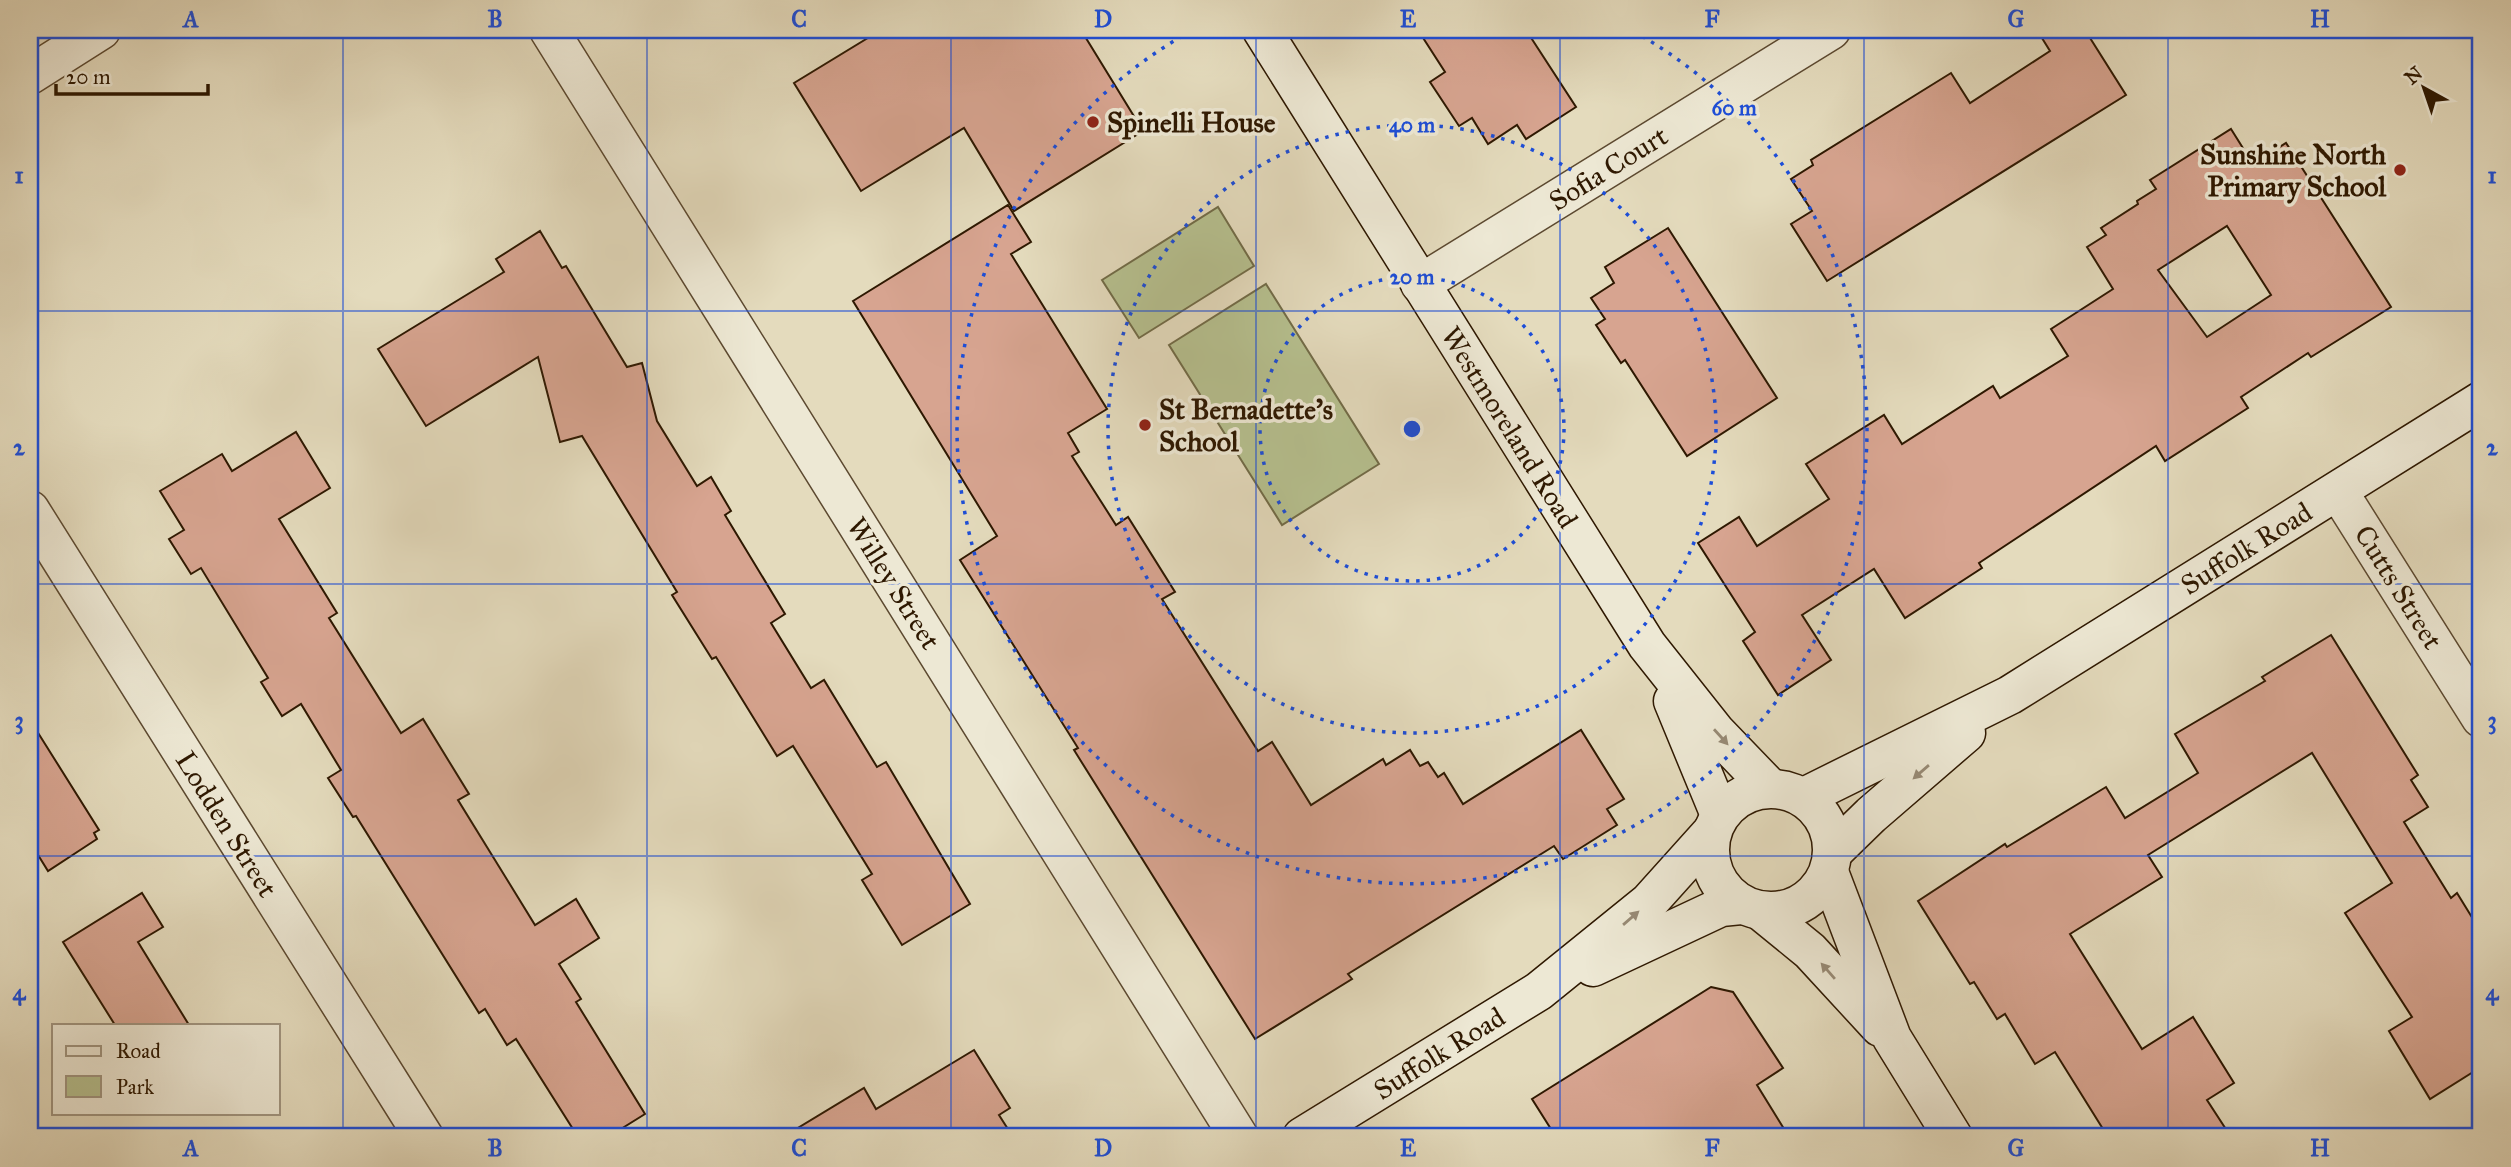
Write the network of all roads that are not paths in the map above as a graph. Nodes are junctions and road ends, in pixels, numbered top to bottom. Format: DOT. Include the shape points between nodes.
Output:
graph roads {
  1 [pos="101,30"];
  2 [pos="549,30"];
  3 [pos="1262,30"];
  4 [pos="1830,30"];
  5 [pos="30,75"];
  6 [pos="1420,284"];
  7 [pos="2481,401"];
  8 [pos="2338,491"];
  9 [pos="30,510"];
  10 [pos="1647,645"];
  11 [pos="2010,695"];
  12 [pos="2481,718"];
  13 [pos="1787,793"];
  14 [pos="1715,824"];
  15 [pos="1831,862"];
  16 [pos="1751,908"];
  17 [pos="1539,991"];
  18 [pos="1892,1038"];
  19 [pos="424,1137"];
  20 [pos="1239,1137"];
  21 [pos="1302,1137"];
  22 [pos="1953,1137"];
  1 -- 5 [label="street"];
  2 -- 20 [label="street, Willey Street"];
  3 -- 6 [label="street, Westmoreland Road"];
  4 -- 6 [label="street, Sofia Court"];
  6 -- 10 [label="street, Westmoreland Road"];
  7 -- 8 [label="street, Suffolk Road"];
  8 -- 11 [label="street, Suffolk Road"];
  8 -- 12 [label="street, Cutts Street"];
  9 -- 19 [label="street, Lodden Street"];
  10 -- 13 [label="street, Westmoreland Road, one-way" via="1716,732"];
  10 -- 14 [label="street, Westmoreland Road" via="1694,747"];
  11 -- 13 [label="street, Suffolk Road"];
  11 -- 15 [label="street, Suffolk Road, one-way" via="1871,815"];
  13 -- 14 [label="street" via="1751,791 1733,800"];
  13 -- 15 [label="street" via="1820,812 1829,831"];
  14 -- 16 [label="street" via="1709,854 1713,874 1725,892"];
  17 -- 14 [label="street, Suffolk Road, one-way" via="1649,902"];
  15 -- 16 [label="street" via="1818,890 1802,904 1782,911"];
  15 -- 18 [label="street"];
  16 -- 17 [label="street, Suffolk Road" via="1721,908"];
  18 -- 16 [label="street, one-way" via="1810,951"];
  17 -- 21 [label="street, Suffolk Road"];
  18 -- 22 [label="street"];
}
